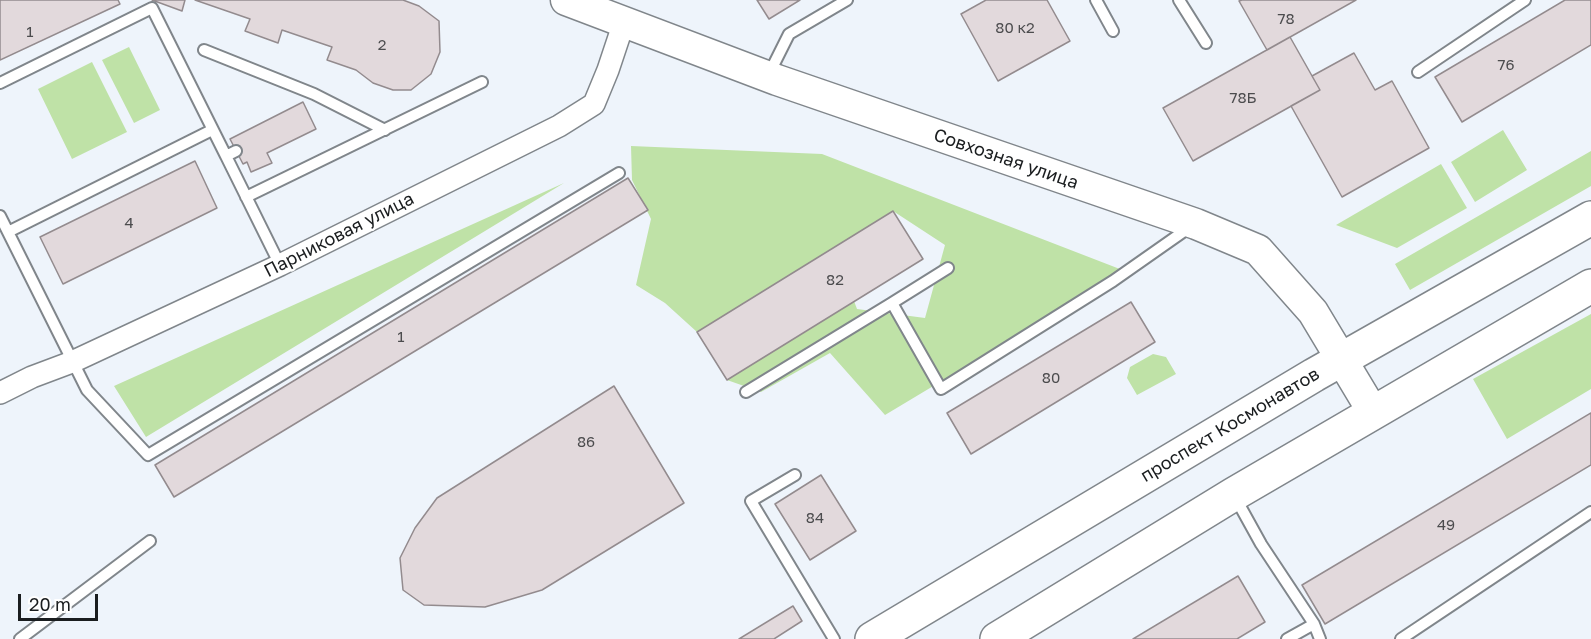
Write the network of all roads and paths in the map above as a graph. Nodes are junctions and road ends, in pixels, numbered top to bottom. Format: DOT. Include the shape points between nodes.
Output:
graph roads {
  1 [pos="566,0"];
  2 [pos="847,0"];
  3 [pos="1096,0"];
  4 [pos="1179,0"];
  5 [pos="1525,0"];
  6 [pos="624,22"];
  7 [pos="1113,31"];
  8 [pos="1206,43"];
  9 [pos="204,50"];
  10 [pos="1418,72"];
  11 [pos="768,77"];
  12 [pos="482,82"];
  13 [pos="0,83"];
  14 [pos="212,130"];
  15 [pos="385,130"];
  16 [pos="619,173"];
  17 [pos="246,197"];
  18 [pos="0,216"];
  19 [pos="1591,218"];
  20 [pos="1196,224"];
  21 [pos="8,232"];
  22 [pos="280,266"];
  23 [pos="948,268"];
  24 [pos="1591,286"];
  25 [pos="892,303"];
  26 [pos="1342,359"];
  27 [pos="72,362"];
  28 [pos="746,392"];
  29 [pos="0,393"];
  30 [pos="1373,412"];
  31 [pos="795,475"];
  32 [pos="1234,494"];
  33 [pos="1591,512"];
  34 [pos="150,541"];
  35 [pos="1314,624"];
  36 [pos="20,639"];
  37 [pos="834,639"];
  38 [pos="872,639"];
  39 [pos="997,639"];
  40 [pos="1287,639"];
  41 [pos="1320,639"];
  42 [pos="1401,639"];
  1 -- 6 [label="street, Совхозная улица"];
  2 -- 11 [label="lane" via="789,34"];
  3 -- 7 [label="lane"];
  4 -- 8 [label="lane"];
  5 -- 10 [label="lane"];
  6 -- 11 [label="street, Совхозная улица"];
  6 -- 22 [label="street, Парниковая улица" via="594,104 559,126"];
  9 -- 15 [label="lane" via="314,94"];
  11 -- 20 [label="street, Совхозная улица"];
  12 -- 15 [label="lane"];
  13 -- 14 [label="lane" via="152,8"];
  14 -- 17 [label="lane" via="231,154"];
  14 -- 21 [label="lane"];
  15 -- 17 [label="lane"];
  16 -- 27 [label="lane" via="148,455 87,390"];
  17 -- 22 [label="lane"];
  18 -- 21 [label="lane"];
  19 -- 26 [label="main road, проспект Космонавтов"];
  20 -- 25 [label="lane" via="940,389"];
  20 -- 26 [label="street, Совхозная улица" via="1258,250 1313,312"];
  21 -- 27 [label="lane"];
  22 -- 27 [label="street, Парниковая улица"];
  23 -- 25 [label="lane"];
  24 -- 30 [label="main road"];
  25 -- 28 [label="lane"];
  26 -- 30 [label="street, Совхозная улица"];
  26 -- 38 [label="main road, проспект Космонавтов"];
  27 -- 29 [label="street, Парниковая улица"];
  30 -- 32 [label="main road"];
  31 -- 37 [label="lane" via="751,501"];
  32 -- 35 [label="lane" via="1261,544"];
  32 -- 39 [label="main road"];
  33 -- 42 [label="lane"];
  34 -- 36 [label="lane"];
  35 -- 40 [label="lane"];
  35 -- 41 [label="lane"];
}
